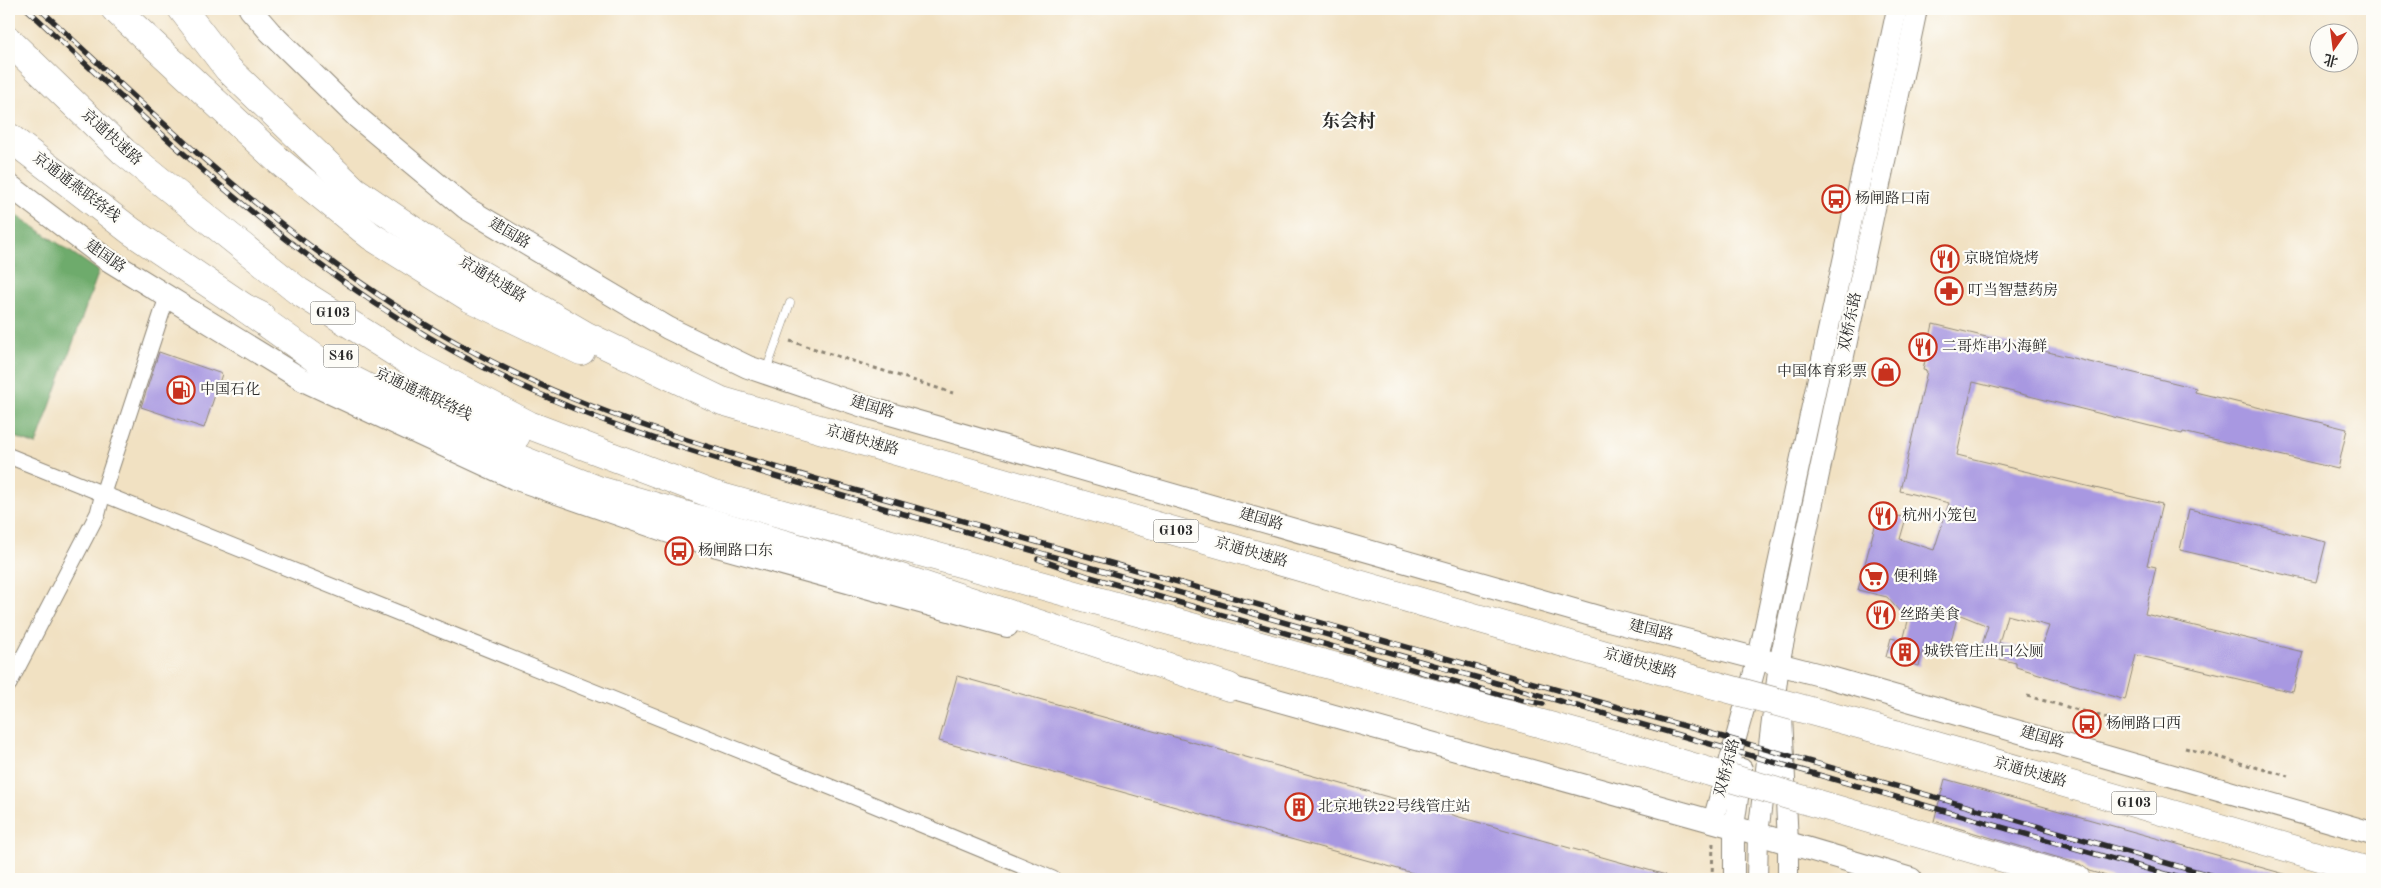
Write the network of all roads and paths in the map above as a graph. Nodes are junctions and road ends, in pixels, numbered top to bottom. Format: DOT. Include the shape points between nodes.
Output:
graph roads {
  1 [pos="182,9"];
  2 [pos="250,9"];
  3 [pos="1897,9"];
  4 [pos="1917,9"];
  5 [pos="121,15"];
  6 [pos="9,41"];
  7 [pos="9,137"];
  8 [pos="9,185"];
  9 [pos="167,297"];
  10 [pos="790,303"];
  11 [pos="245,308"];
  12 [pos="795,342"];
  13 [pos="766,373"];
  14 [pos="953,393"];
  15 [pos="722,401"];
  16 [pos="9,456"];
  17 [pos="102,493"];
  18 [pos="714,495"];
  19 [pos="1768,661"];
  20 [pos="9,684"];
  21 [pos="1229,687"];
  22 [pos="2027,696"];
  23 [pos="2122,722"];
  24 [pos="2185,748"];
  25 [pos="2288,776"];
  26 [pos="1723,824"];
  27 [pos="2372,833"];
  28 [pos="1758,834"];
  29 [pos="1788,843"];
  30 [pos="2372,872"];
  31 [pos="1053,879"];
  32 [pos="1712,879"];
  33 [pos="1734,879"];
  34 [pos="1757,879"];
  35 [pos="1788,879"];
  36 [pos="1911,879"];
  37 [pos="2076,879"];
  1 -- 15 [label="highway, 京通快速路 / G103" via="228,69 354,190 458,260 585,335"];
  2 -- 13 [label="main road, 建国路" via="357,117 466,208 668,328"];
  3 -- 19 [label="street, 双桥东路"];
  4 -- 19 [label="street, 双桥东路"];
  5 -- 15 [label="highway" via="279,161 371,236 470,298 580,351"];
  6 -- 18 [label="highway, 京通快速路 / G103" via="124,152 298,291 415,365 529,425"];
  7 -- 11 [label="highway, 京通通燕联络线 / S46" via="131,230"];
  8 -- 9 [label="main road, 建国路" via="105,258"];
  9 -- 17 [label="street"];
  9 -- 21 [label="main road, 建国路" via="303,380 514,478 681,536"];
  10 -- 13 [label="lane"];
  11 -- 18 [label="highway, 京通通燕联络线 / S46" via="415,393 537,445"];
  11 -- 21 [label="highway" via="329,368 460,435 598,490 898,577"];
  12 -- 14 [label="path"];
  13 -- 19 [label="main road, 建国路" via="866,407 1596,616"];
  15 -- 30 [label="highway, 京通快速路 / G103, bridge"];
  16 -- 17 [label="street"];
  17 -- 20 [label="street" via="98,513"];
  17 -- 31 [label="street"];
  18 -- 37 [label="highway, 京通快速路 / G103, bridge" via="1615,744"];
  19 -- 26 [label="street, 双桥东路"];
  19 -- 27 [label="main road, 建国路"];
  19 -- 28 [label="street, 双桥东路"];
  19 -- 29 [label="street, 双桥东路"];
  21 -- 26 [label="main road, 建国路"];
  22 -- 23 [label="path"];
  24 -- 25 [label="path"];
  26 -- 28 [label="main road, 建国路"];
  26 -- 32 [label="path"];
  26 -- 33 [label="street, 双桥东路"];
  28 -- 29 [label="main road, 建国路"];
  28 -- 34 [label="street, 双桥东路"];
  29 -- 35 [label="street, 双桥东路"];
  29 -- 36 [label="main road, 建国路"];
}
